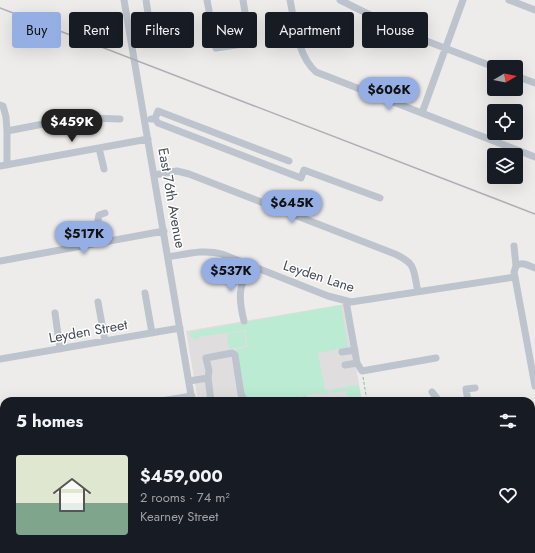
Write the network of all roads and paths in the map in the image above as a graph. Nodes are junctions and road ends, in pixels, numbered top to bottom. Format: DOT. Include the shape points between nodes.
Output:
graph roads {
  1 [pos="124,0"];
  2 [pos="146,0"];
  3 [pos="207,0"];
  4 [pos="243,0"];
  5 [pos="290,0"];
  6 [pos="340,0"];
  7 [pos="463,0"];
  8 [pos="509,0"];
  9 [pos="535,10"];
  10 [pos="148,12"];
  11 [pos="445,48"];
  12 [pos="487,64"];
  13 [pos="523,79"];
  14 [pos="535,83"];
  15 [pos="0,105"];
  16 [pos="422,113"];
  17 [pos="120,119"];
  18 [pos="155,119"];
  19 [pos="145,120"];
  20 [pos="7,131"];
  21 [pos="148,139"];
  22 [pos="99,148"];
  23 [pos="535,157"];
  24 [pos="289,161"];
  25 [pos="4,166"];
  26 [pos="104,169"];
  27 [pos="154,175"];
  28 [pos="380,198"];
  29 [pos="105,213"];
  30 [pos="164,231"];
  31 [pos="101,242"];
  32 [pos="514,246"];
  33 [pos="168,256"];
  34 [pos="0,261"];
  35 [pos="250,265"];
  36 [pos="516,266"];
  37 [pos="535,268"];
  38 [pos="515,277"];
  39 [pos="418,292"];
  40 [pos="145,293"];
  41 [pos="98,302"];
  42 [pos="346,302"];
  43 [pos="54,313"];
  44 [pos="244,321"];
  45 [pos="180,328"];
  46 [pos="152,333"];
  47 [pos="104,341"];
  48 [pos="60,349"];
  49 [pos="355,350"];
  50 [pos="342,352"];
  51 [pos="436,358"];
  52 [pos="0,359"];
  53 [pos="357,363"];
  54 [pos="345,365"];
  55 [pos="362,371"];
  56 [pos="208,378"];
  57 [pos="189,381"];
  58 [pos="535,386"];
  59 [pos="476,388"];
  60 [pos="432,392"];
  61 [pos="192,397"];
  62 [pos="211,397"];
  63 [pos="243,397"];
  64 [pos="366,397"];
  65 [pos="436,397"];
  66 [pos="467,397"];
  1 -- 19 [label="street, East 76th Avenue"];
  2 -- 10 [label="street"];
  3 -- 4 [label="street" via="216,48 250,43"];
  5 -- 16 [label="street" via="297,37 310,67 316,72"];
  6 -- 11 [label="street"];
  7 -- 11 [label="street"];
  8 -- 9 [label="street"];
  11 -- 12 [label="street"];
  11 -- 16 [label="street"];
  13 -- 14 [label="street"];
  15 -- 20 [label="street" via="3,106 6,117"];
  16 -- 23 [label="street"];
  17 -- 20 [label="street" via="64,120"];
  18 -- 19 [label="street"];
  18 -- 24 [label="street" via="158,111"];
  18 -- 28 [label="street" via="158,123 301,178 304,170"];
  19 -- 21 [label="street, East 76th Avenue"];
  20 -- 25 [label="street"];
  21 -- 22 [label="street"];
  21 -- 27 [label="street, East 76th Avenue"];
  22 -- 25 [label="street"];
  22 -- 26 [label="street"];
  27 -- 30 [label="street, East 76th Avenue"];
  27 -- 39 [label="street" via="177,172 189,174 395,254 411,264"];
  29 -- 31 [label="street" via="99,215 98,220"];
  30 -- 31 [label="street"];
  30 -- 33 [label="street, East 76th Avenue"];
  31 -- 34 [label="street"];
  32 -- 36 [label="street"];
  33 -- 35 [label="street, Leyden Lane" via="212,251"];
  33 -- 45 [label="street, East 76th Avenue"];
  35 -- 42 [label="street, Leyden Lane"];
  35 -- 44 [label="street" via="240,289"];
  36 -- 37 [label="street" via="521,263"];
  36 -- 38 [label="street"];
  38 -- 39 [label="street, Leyden Lane"];
  38 -- 58 [label="street"];
  39 -- 42 [label="street, Leyden Lane"];
  40 -- 46 [label="street"];
  41 -- 47 [label="street"];
  42 -- 49 [label="street"];
  43 -- 48 [label="street"];
  45 -- 46 [label="street, Leyden Street"];
  45 -- 57 [label="street, East 76th Avenue"];
  46 -- 47 [label="street, Leyden Street"];
  47 -- 48 [label="street, Leyden Street"];
  48 -- 52 [label="street, Leyden Street"];
  49 -- 50 [label="street"];
  49 -- 53 [label="street"];
  51 -- 55 [label="street"];
  53 -- 54 [label="street"];
  53 -- 55 [label="street"];
  55 -- 64 [label="path"];
  56 -- 57 [label="street"];
  56 -- 62 [label="street"];
  56 -- 63 [label="street" via="206,358 232,353 235,355"];
  57 -- 61 [label="street, East 76th Avenue"];
  59 -- 66 [label="street" via="466,389"];
  60 -- 65 [label="street"];
}
